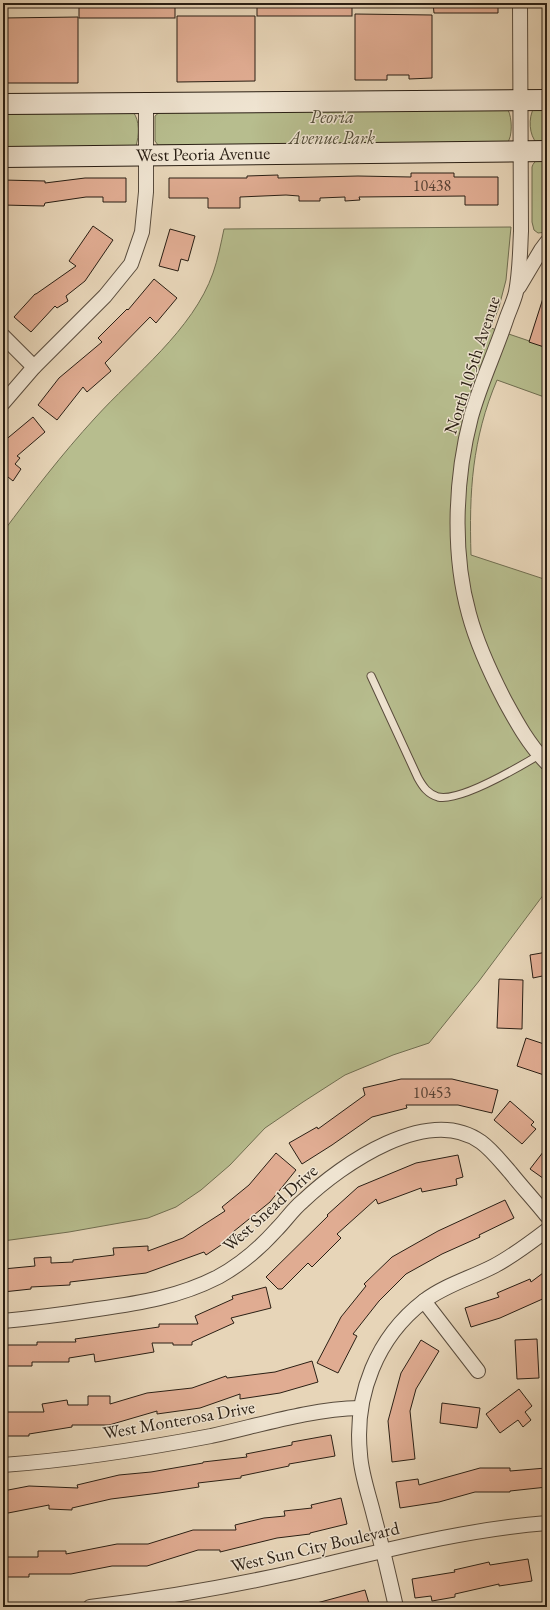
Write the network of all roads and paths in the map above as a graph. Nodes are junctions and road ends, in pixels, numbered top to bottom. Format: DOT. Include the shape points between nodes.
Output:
graph roads {
  1 [pos="520,3"];
  2 [pos="520,100"];
  3 [pos="547,100"];
  4 [pos="146,102"];
  5 [pos="3,104"];
  6 [pos="547,150"];
  7 [pos="520,151"];
  8 [pos="146,155"];
  9 [pos="3,157"];
  10 [pos="547,242"];
  11 [pos="516,292"];
  12 [pos="3,336"];
  13 [pos="34,367"];
  14 [pos="3,403"];
  15 [pos="371,676"];
  16 [pos="543,759"];
  17 [pos="547,1216"];
  18 [pos="547,1230"];
  19 [pos="424,1301"];
  20 [pos="3,1321"];
  21 [pos="478,1371"];
  22 [pos="360,1408"];
  23 [pos="3,1465"];
  24 [pos="547,1523"];
  25 [pos="384,1550"];
  26 [pos="90,1607"];
  27 [pos="396,1607"];
  1 -- 2 [label="street, North 105th Avenue"];
  2 -- 3 [label="street"];
  2 -- 4 [label="street"];
  2 -- 7 [label="street, North 105th Avenue"];
  4 -- 5 [label="street"];
  4 -- 8 [label="street"];
  6 -- 7 [label="street, West Peoria Avenue"];
  7 -- 8 [label="street, West Peoria Avenue"];
  7 -- 11 [label="street, North 105th Avenue" via="521,231"];
  8 -- 9 [label="street, West Peoria Avenue"];
  8 -- 13 [label="street" via="142,232 131,264 105,296"];
  10 -- 11 [label="street, North 105th Avenue"];
  11 -- 16 [label="street, North 105th Avenue" via="468,429 460,475 458,538 469,614 484,656 514,717"];
  12 -- 13 [label="street"];
  13 -- 14 [label="street"];
  15 -- 16 [label="lane" via="418,778 425,790 431,794 450,797"];
  17 -- 20 [label="street, West Snead Drive" via="481,1142 451,1130 419,1132 385,1145 353,1162 324,1182 241,1263 217,1277 162,1299 54,1316"];
  18 -- 19 [label="street" via="494,1266 443,1288"];
  19 -- 21 [label="street"];
  19 -- 22 [label="street" via="387,1339 368,1378"];
  22 -- 23 [label="street, West Monterosa Drive" via="317,1412 211,1436 144,1447"];
  22 -- 25 [label="street" via="360,1454"];
  24 -- 25 [label="street, West Sun City Boulevard" via="478,1531"];
  25 -- 26 [label="street, West Sun City Boulevard" via="223,1587"];
  25 -- 27 [label="street"];
}
